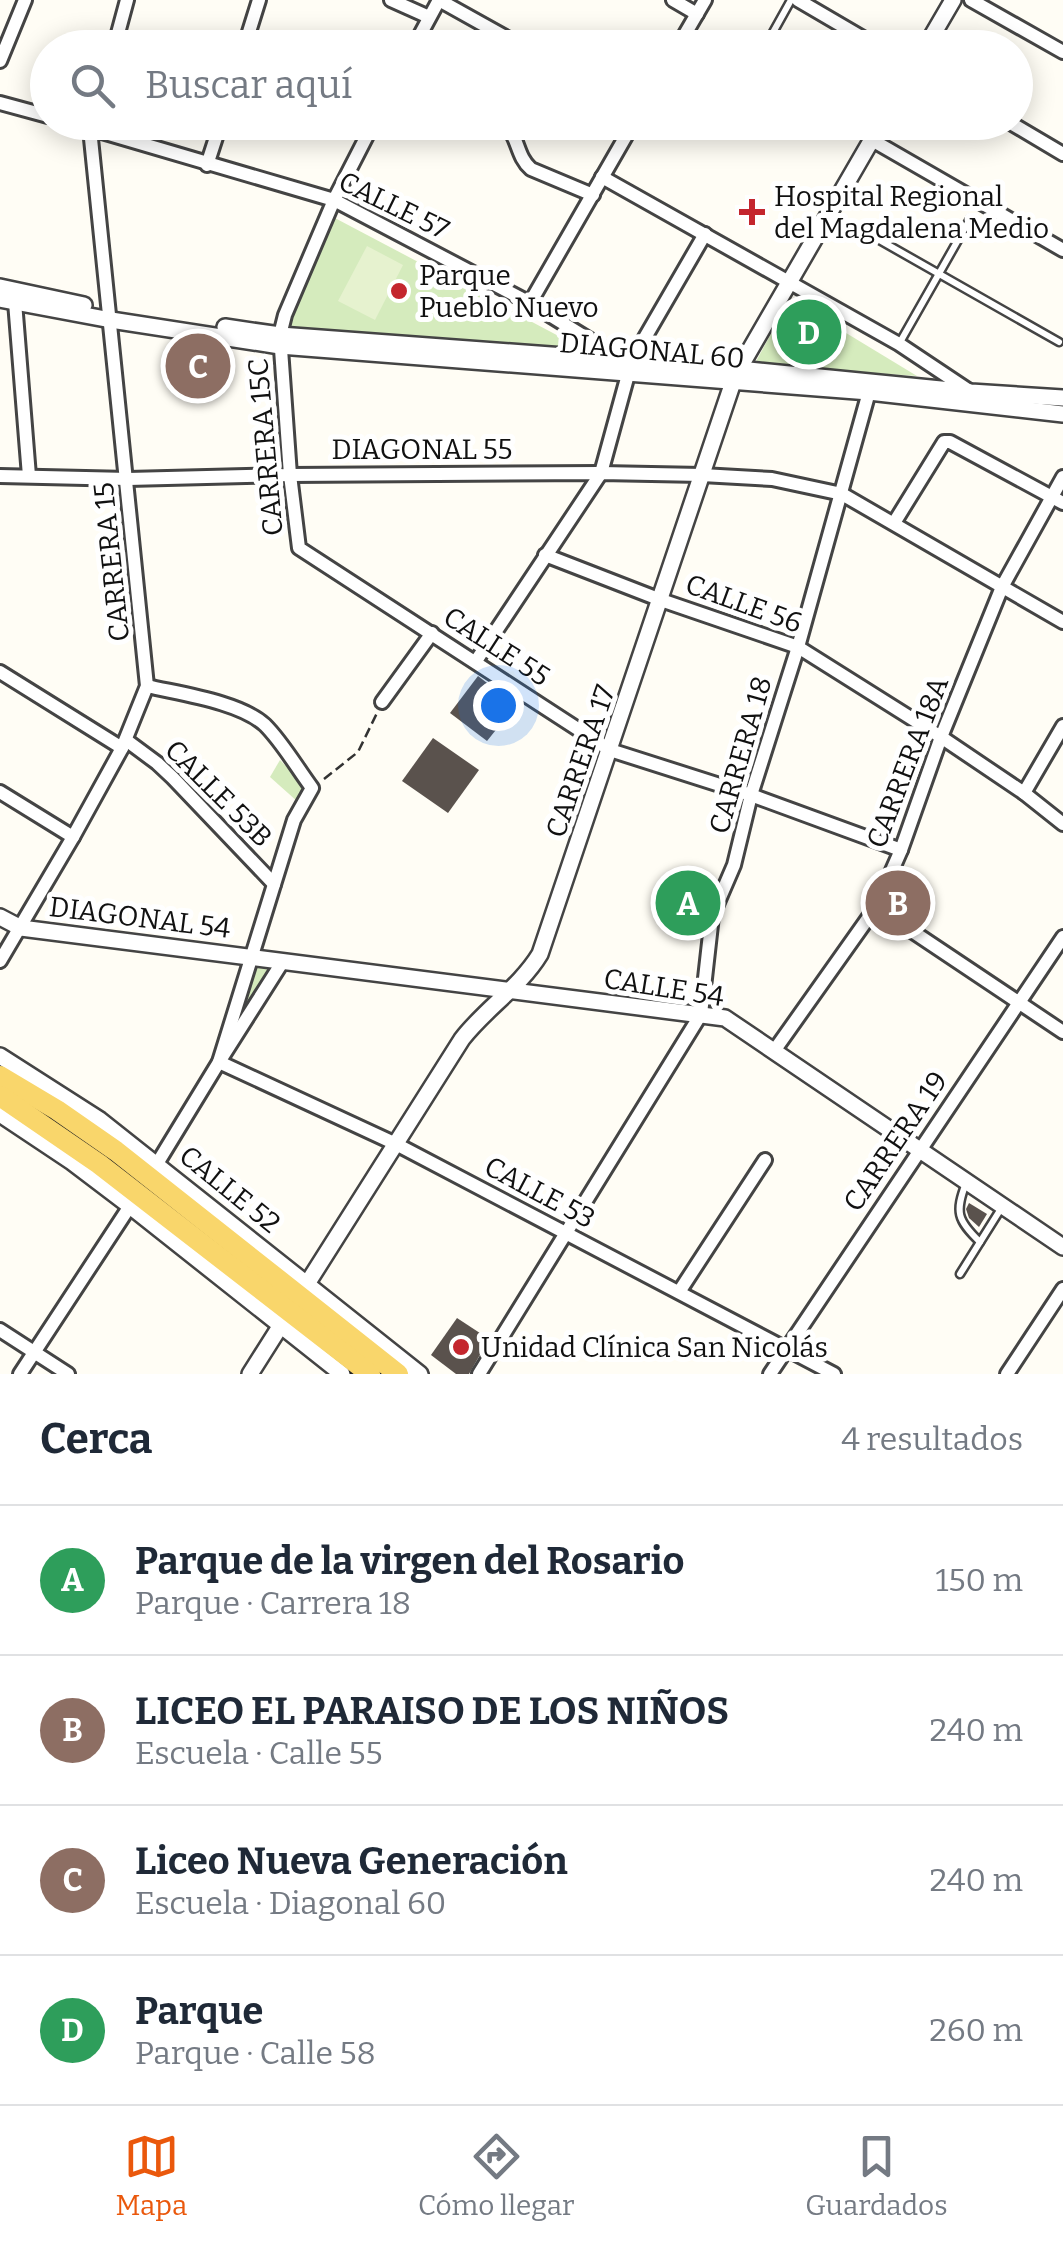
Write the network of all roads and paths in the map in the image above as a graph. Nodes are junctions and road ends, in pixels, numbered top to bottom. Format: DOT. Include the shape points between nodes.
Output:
graph roads {
  1 [pos="26,0"];
  2 [pos="127,0"];
  3 [pos="259,0"];
  4 [pos="391,0"];
  5 [pos="439,0"];
  6 [pos="673,0"];
  7 [pos="705,0"];
  8 [pos="790,0"];
  9 [pos="798,0"];
  10 [pos="953,0"];
  11 [pos="971,0"];
  12 [pos="697,14"];
  13 [pos="429,17"];
  14 [pos="119,30"];
  15 [pos="250,30"];
  16 [pos="422,30"];
  17 [pos="493,30"];
  18 [pos="688,30"];
  19 [pos="774,30"];
  20 [pos="849,30"];
  21 [pos="936,30"];
  22 [pos="1024,30"];
  23 [pos="1033,35"];
  24 [pos="1063,52"];
  25 [pos="0,61"];
  26 [pos="0,102"];
  27 [pos="30,111"];
  28 [pos="1033,136"];
  29 [pos="92,140"];
  30 [pos="133,140"];
  31 [pos="215,140"];
  32 [pos="365,140"];
  33 [pos="518,140"];
  34 [pos="624,140"];
  35 [pos="872,140"];
  36 [pos="1063,154"];
  37 [pos="207,165"];
  38 [pos="602,177"];
  39 [pos="593,195"];
  40 [pos="334,200"];
  41 [pos="970,219"];
  42 [pos="853,225"];
  43 [pos="705,234"];
  44 [pos="1063,250"];
  45 [pos="940,274"];
  46 [pos="789,283"];
  47 [pos="0,287"];
  48 [pos="8,301"];
  49 [pos="530,303"];
  50 [pos="111,315"];
  51 [pos="280,340"];
  52 [pos="1059,342"];
  53 [pos="899,344"];
  54 [pos="927,362"];
  55 [pos="628,364"];
  56 [pos="736,375"];
  57 [pos="920,386"];
  58 [pos="869,392"];
  59 [pos="971,392"];
  60 [pos="1063,398"];
  61 [pos="1063,414"];
  62 [pos="601,473"];
  63 [pos="290,474"];
  64 [pos="702,474"];
  65 [pos="0,476"];
  66 [pos="29,476"];
  67 [pos="1063,477"];
  68 [pos="128,479"];
  69 [pos="842,494"];
  70 [pos="1058,500"];
  71 [pos="894,523"];
  72 [pos="299,548"];
  73 [pos="545,555"];
  74 [pos="1002,587"];
  75 [pos="661,600"];
  76 [pos="1063,622"];
  77 [pos="432,633"];
  78 [pos="798,647"];
  79 [pos="476,661"];
  80 [pos="0,672"];
  81 [pos="147,686"];
  82 [pos="382,702"];
  83 [pos="1063,726"];
  84 [pos="941,738"];
  85 [pos="124,744"];
  86 [pos="610,750"];
  87 [pos="312,788"];
  88 [pos="0,792"];
  89 [pos="1024,794"];
  90 [pos="751,795"];
  91 [pos="1063,824"];
  92 [pos="73,837"];
  93 [pos="901,850"];
  94 [pos="274,884"];
  95 [pos="876,907"];
  96 [pos="0,916"];
  97 [pos="21,928"];
  98 [pos="1063,938"];
  99 [pos="252,957"];
  100 [pos="0,960"];
  101 [pos="283,961"];
  102 [pos="509,990"];
  103 [pos="1020,1003"];
  104 [pos="701,1014"];
  105 [pos="1063,1032"];
  106 [pos="774,1051"];
  107 [pos="0,1056"];
  108 [pos="219,1062"];
  109 [pos="0,1076"];
  110 [pos="0,1096"];
  111 [pos="0,1114"];
  112 [pos="396,1144"];
  113 [pos="919,1150"];
  114 [pos="764,1160"];
  115 [pos="153,1171"];
  116 [pos="966,1182"];
  117 [pos="130,1206"];
  118 [pos="1002,1206"];
  119 [pos="566,1233"];
  120 [pos="980,1242"];
  121 [pos="1063,1247"];
  122 [pos="960,1274"];
  123 [pos="1063,1289"];
  124 [pos="679,1292"];
  125 [pos="294,1305"];
  126 [pos="0,1330"];
  127 [pos="787,1349"];
  128 [pos="34,1352"];
  129 [pos="20,1374"];
  130 [pos="68,1374"];
  131 [pos="250,1374"];
  132 [pos="342,1374"];
  133 [pos="370,1374"];
  134 [pos="398,1374"];
  135 [pos="420,1374"];
  136 [pos="478,1374"];
  137 [pos="770,1374"];
  138 [pos="834,1374"];
  139 [pos="1007,1374"];
  1 -- 25 [label="street"];
  2 -- 14 [label="street"];
  3 -- 15 [label="street"];
  4 -- 13 [label="street"];
  5 -- 13 [label="street"];
  5 -- 17 [label="street"];
  6 -- 12 [label="street"];
  7 -- 12 [label="street"];
  8 -- 19 [label="lane"];
  9 -- 20 [label="street"];
  10 -- 21 [label="street"];
  11 -- 22 [label="street"];
  12 -- 18 [label="street"];
  13 -- 16 [label="street"];
  23 -- 24 [label="street"];
  26 -- 27 [label="street"];
  28 -- 36 [label="street"];
  29 -- 50 [label="street, CARRERA 15"];
  30 -- 37 [label="street, CALLE 57"];
  31 -- 37 [label="street"];
  32 -- 40 [label="street, CARRERA 15C"];
  33 -- 39 [label="street" via="531,169"];
  34 -- 38 [label="street"];
  35 -- 44 [label="street"];
  35 -- 46 [label="street, CARRERA 17"];
  37 -- 40 [label="street, CALLE 57"];
  38 -- 39 [label="street"];
  38 -- 43 [label="street"];
  39 -- 49 [label="street"];
  40 -- 49 [label="street, CALLE 57"];
  40 -- 51 [label="street, CARRERA 15C" via="284,315"];
  41 -- 45 [label="lane"];
  42 -- 45 [label="lane"];
  43 -- 46 [label="street"];
  43 -- 55 [label="street"];
  45 -- 52 [label="lane"];
  45 -- 53 [label="lane"];
  46 -- 53 [label="street"];
  46 -- 56 [label="street, CARRERA 17"];
  47 -- 50 [label="street, DIAGONAL 60"];
  48 -- 50 [label="street, DIAGONAL 60"];
  48 -- 66 [label="street"];
  49 -- 55 [label="street, CALLE 57"];
  50 -- 51 [label="street, DIAGONAL 60"];
  50 -- 68 [label="street, CARRERA 15"];
  51 -- 55 [label="street, DIAGONAL 60"];
  51 -- 63 [label="street, CARRERA 15C"];
  53 -- 54 [label="street"];
  54 -- 57 [label="street"];
  54 -- 59 [label="street"];
  55 -- 56 [label="street, DIAGONAL 60"];
  55 -- 62 [label="street"];
  56 -- 57 [label="street, DIAGONAL 60"];
  56 -- 58 [label="street, DIAGONAL 60"];
  56 -- 64 [label="street, CARRERA 17"];
  57 -- 59 [label="street, DIAGONAL 60"];
  58 -- 61 [label="street, DIAGONAL 60"];
  58 -- 69 [label="street, CARRERA 18"];
  59 -- 60 [label="street, DIAGONAL 60"];
  62 -- 63 [label="street, DIAGONAL 55"];
  62 -- 64 [label="street, DIAGONAL 55"];
  62 -- 73 [label="street"];
  63 -- 68 [label="street, DIAGONAL 55"];
  63 -- 72 [label="street, CARRERA 15C"];
  64 -- 69 [label="street, DIAGONAL 55"];
  64 -- 75 [label="street, CARRERA 17"];
  65 -- 66 [label="street, DIAGONAL 55"];
  66 -- 68 [label="street, DIAGONAL 55"];
  67 -- 70 [label="street, CARRERA 18A"];
  68 -- 81 [label="street, CARRERA 15"];
  69 -- 71 [label="street"];
  69 -- 78 [label="street, CARRERA 18"];
  70 -- 71 [label="street" via="944,442"];
  70 -- 74 [label="street, CARRERA 18A"];
  71 -- 74 [label="street"];
  72 -- 77 [label="street, CALLE 55"];
  73 -- 75 [label="street, CALLE 56"];
  73 -- 79 [label="street"];
  74 -- 76 [label="street"];
  74 -- 84 [label="street, CARRERA 18A"];
  75 -- 78 [label="street, CALLE 56"];
  75 -- 86 [label="street, CARRERA 17"];
  77 -- 79 [label="street, CALLE 55"];
  77 -- 82 [label="street"];
  78 -- 84 [label="street, CALLE 56"];
  78 -- 90 [label="street, CARRERA 18"];
  79 -- 86 [label="street, CALLE 55"];
  80 -- 85 [label="street, CALLE 53B"];
  81 -- 85 [label="street, CARRERA 15"];
  81 -- 87 [label="street" via="250,715"];
  82 -- 87 [label="path" via="358,752"];
  83 -- 89 [label="street"];
  84 -- 89 [label="street, CALLE 56"];
  84 -- 93 [label="street, CARRERA 18A"];
  85 -- 92 [label="street, CARRERA 15"];
  85 -- 94 [label="street, CALLE 53B" via="173,778"];
  86 -- 90 [label="street, CALLE 55"];
  86 -- 102 [label="street, CARRERA 17" via="540,954"];
  87 -- 94 [label="street"];
  88 -- 92 [label="street"];
  89 -- 91 [label="street, CALLE 56"];
  90 -- 93 [label="street, CALLE 55"];
  90 -- 104 [label="street, CARRERA 18" via="734,865 712,916"];
  92 -- 97 [label="street, CARRERA 15"];
  93 -- 95 [label="street, CARRERA 18A"];
  94 -- 99 [label="street"];
  95 -- 103 [label="street"];
  95 -- 106 [label="street, CARRERA 18A"];
  96 -- 97 [label="street"];
  97 -- 99 [label="street, DIAGONAL 54"];
  97 -- 100 [label="street, CARRERA 15"];
  98 -- 103 [label="street, CARRERA 19"];
  99 -- 101 [label="street, CALLE 54"];
  99 -- 108 [label="street"];
  101 -- 102 [label="street, CALLE 54"];
  101 -- 108 [label="street"];
  102 -- 104 [label="street, CALLE 54"];
  102 -- 112 [label="street, CARRERA 17" via="462,1039"];
  103 -- 105 [label="street"];
  103 -- 113 [label="street, CARRERA 19"];
  104 -- 106 [label="street, CALLE 54" via="725,1018"];
  104 -- 119 [label="street, CARRERA 18"];
  106 -- 113 [label="street, CALLE 54"];
  107 -- 115 [label="street, CALLE 52" via="100,1120"];
  108 -- 112 [label="street, CALLE 53"];
  108 -- 115 [label="street"];
  109 -- 115 [label="main road, CALLE 52"];
  110 -- 125 [label="main road, CALLE 52"];
  111 -- 117 [label="street, CALLE 52"];
  112 -- 119 [label="street, CALLE 53"];
  112 -- 125 [label="street, CARRERA 17"];
  113 -- 116 [label="street, CALLE 54"];
  113 -- 127 [label="street, CARRERA 19"];
  114 -- 124 [label="street"];
  115 -- 125 [label="main road, CALLE 52"];
  116 -- 118 [label="street, CALLE 54"];
  116 -- 120 [label="lane" via="960,1218"];
  117 -- 125 [label="street, CALLE 52"];
  117 -- 128 [label="street"];
  118 -- 120 [label="lane"];
  118 -- 121 [label="street, CALLE 54"];
  119 -- 124 [label="street, CALLE 53"];
  119 -- 136 [label="street, CARRERA 18"];
  120 -- 122 [label="lane"];
  123 -- 139 [label="street"];
  124 -- 127 [label="street, CALLE 53"];
  125 -- 131 [label="street, CARRERA 17"];
  125 -- 132 [label="street, CALLE 52"];
  125 -- 133 [label="main road, CALLE 52"];
  125 -- 134 [label="main road, CALLE 52"];
  125 -- 135 [label="street, CALLE 52"];
  126 -- 128 [label="street"];
  127 -- 137 [label="street, CARRERA 19"];
  127 -- 138 [label="street, CALLE 53"];
  128 -- 129 [label="street"];
  128 -- 130 [label="street"];
}
